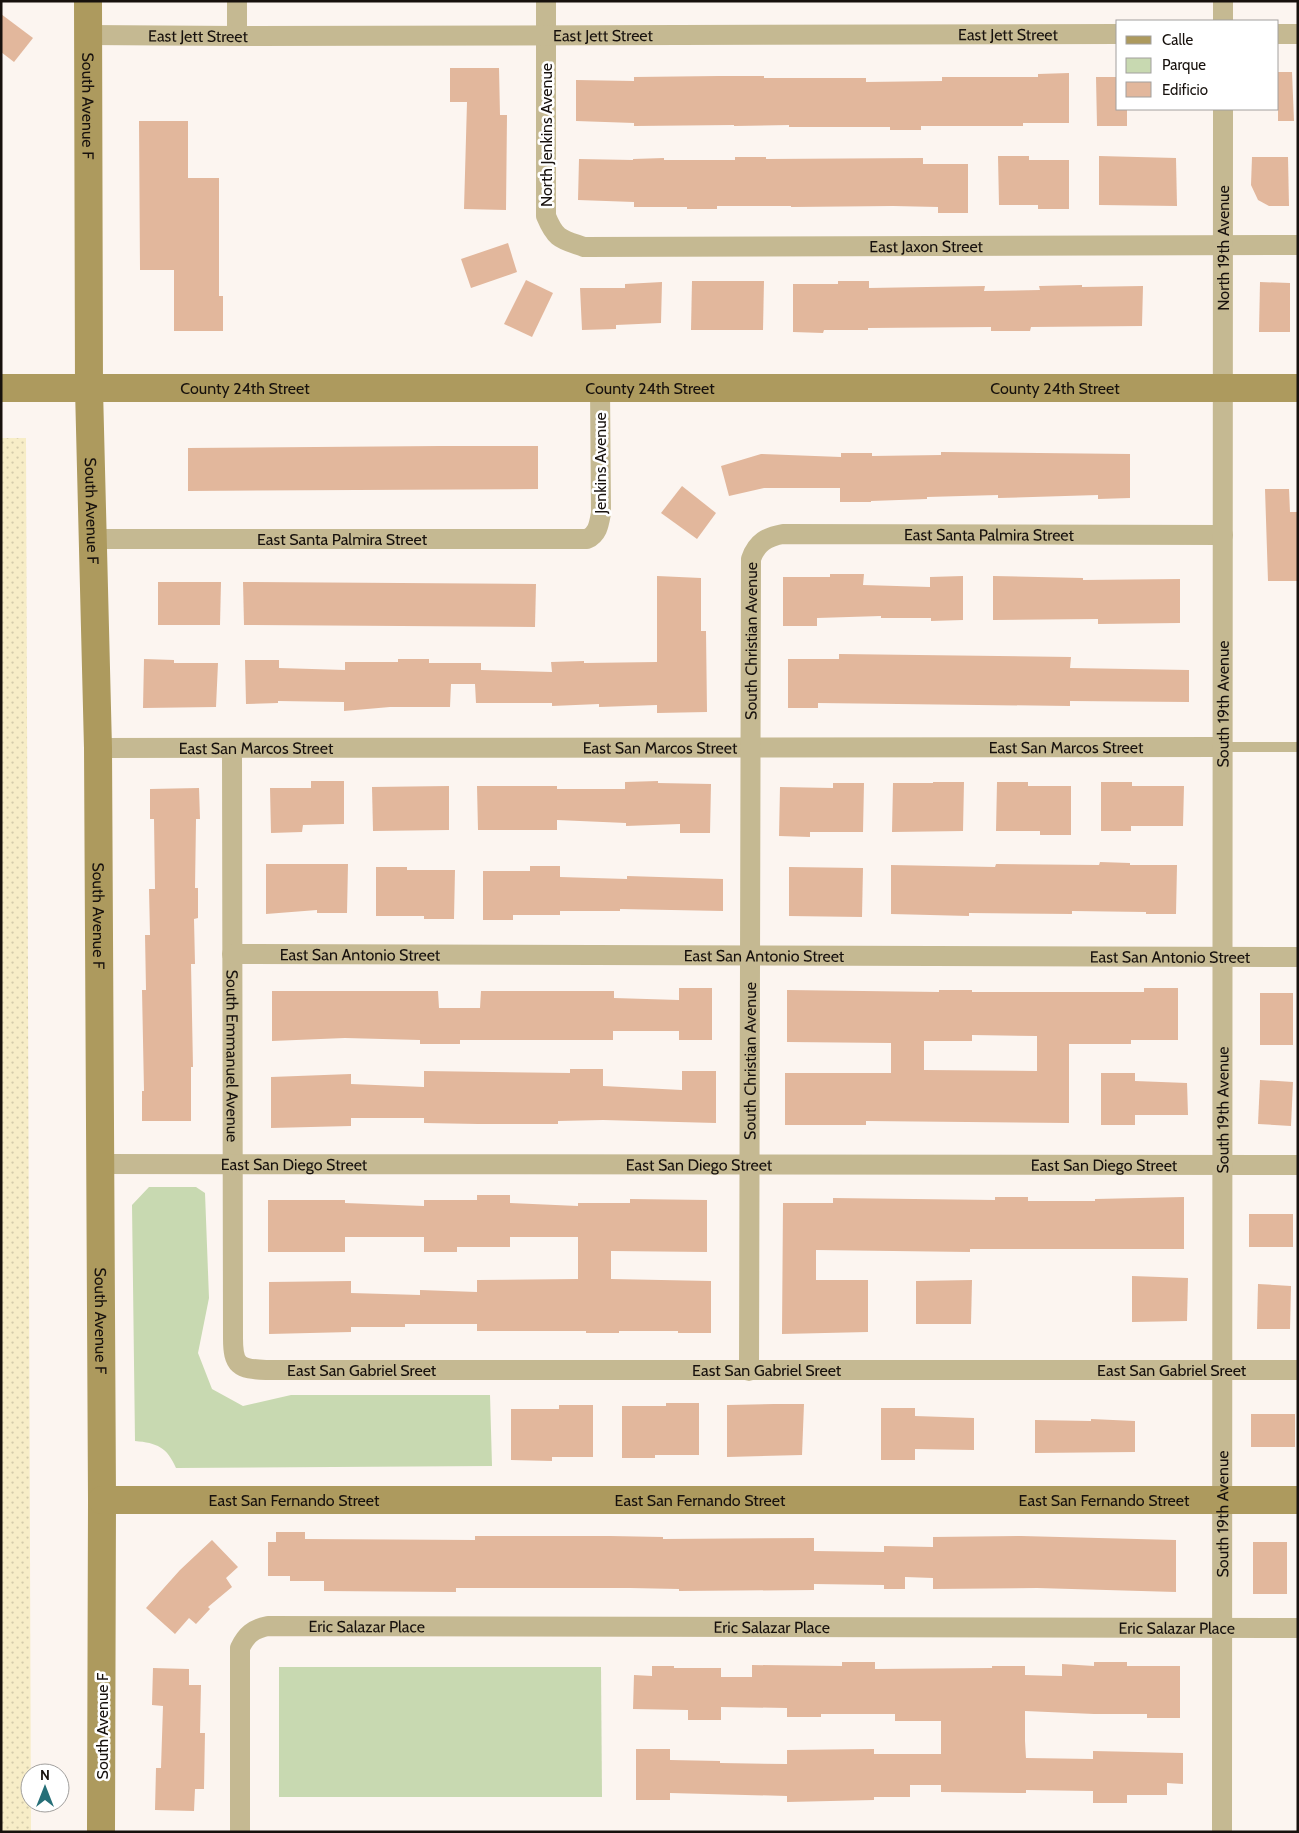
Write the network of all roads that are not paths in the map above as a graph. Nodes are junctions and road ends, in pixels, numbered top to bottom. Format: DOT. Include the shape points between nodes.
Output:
graph roads {
  1 [pos="88,1"];
  2 [pos="237,1"];
  3 [pos="546,1"];
  4 [pos="1223,1"];
  5 [pos="1223,20"];
  6 [pos="1116,34"];
  7 [pos="1279,34"];
  8 [pos="1298,34"];
  9 [pos="88,35"];
  10 [pos="237,36"];
  11 [pos="546,36"];
  12 [pos="1223,110"];
  13 [pos="556,236"];
  14 [pos="1223,245"];
  15 [pos="1298,245"];
  16 [pos="600,387"];
  17 [pos="1,388"];
  18 [pos="1223,388"];
  19 [pos="1298,388"];
  20 [pos="89,389"];
  21 [pos="1223,534"];
  22 [pos="592,536"];
  23 [pos="92,539"];
  24 [pos="759,544"];
  25 [pos="751,746"];
  26 [pos="1223,747"];
  27 [pos="1298,747"];
  28 [pos="98,748"];
  29 [pos="232,748"];
  30 [pos="232,954"];
  31 [pos="750,955"];
  32 [pos="1298,956"];
  33 [pos="1222,957"];
  34 [pos="99,1164"];
  35 [pos="233,1164"];
  36 [pos="750,1164"];
  37 [pos="1222,1164"];
  38 [pos="1298,1164"];
  39 [pos="238,1364"];
  40 [pos="1222,1370"];
  41 [pos="1298,1370"];
  42 [pos="750,1371"];
  43 [pos="102,1500"];
  44 [pos="1222,1500"];
  45 [pos="1298,1500"];
  46 [pos="1222,1628"];
  47 [pos="1298,1628"];
  48 [pos="102,1832"];
  49 [pos="240,1832"];
  50 [pos="1222,1832"];
  1 -- 9 [label="street, South Avenue F"];
  2 -- 10 [label="street"];
  3 -- 11 [label="street, North Jenkins Avenue"];
  4 -- 5 [label="street"];
  6 -- 11 [label="street, East Jett Street"];
  7 -- 8 [label="street"];
  9 -- 10 [label="street, East Jett Street"];
  9 -- 20 [label="street, South Avenue F"];
  10 -- 11 [label="street, East Jett Street"];
  11 -- 13 [label="street, North Jenkins Avenue" via="546,216"];
  12 -- 14 [label="street, North 19th Avenue"];
  13 -- 14 [label="street, East Jaxon Street" via="584,247"];
  14 -- 15 [label="street, East Jaxon Street"];
  14 -- 18 [label="street, North 19th Avenue"];
  16 -- 18 [label="street, County 24th Street"];
  16 -- 20 [label="street, County 24th Street"];
  16 -- 22 [label="street, Jenkins Avenue" via="601,513"];
  17 -- 20 [label="street, County 24th Street"];
  18 -- 19 [label="street, County 24th Street"];
  18 -- 21 [label="street, South 19th Avenue"];
  20 -- 23 [label="street, South Avenue F"];
  21 -- 24 [label="street, East Santa Palmira Street" via="783,534 770,536"];
  21 -- 26 [label="street, South 19th Avenue"];
  22 -- 23 [label="street, East Santa Palmira Street" via="586,539"];
  23 -- 28 [label="street, South Avenue F"];
  24 -- 25 [label="street, South Christian Avenue" via="751,559"];
  25 -- 26 [label="street, East San Marcos Street"];
  25 -- 29 [label="street, East San Marcos Street"];
  25 -- 31 [label="street, South Christian Avenue"];
  26 -- 27 [label="lane"];
  26 -- 33 [label="street, South 19th Avenue"];
  28 -- 29 [label="street, East San Marcos Street"];
  28 -- 34 [label="street, South Avenue F"];
  29 -- 30 [label="street, South Emmanuel Avenue"];
  30 -- 31 [label="street, East San Antonio Street"];
  30 -- 35 [label="street, South Emmanuel Avenue"];
  31 -- 33 [label="street, East San Antonio Street"];
  31 -- 36 [label="street, South Christian Avenue"];
  32 -- 33 [label="street, East San Antonio Street"];
  33 -- 37 [label="street, South 19th Avenue"];
  34 -- 35 [label="street, East San Diego Street"];
  34 -- 43 [label="street, South Avenue F"];
  35 -- 36 [label="street, East San Diego Street"];
  35 -- 39 [label="street, South Emmanuel Avenue" via="233,1352"];
  36 -- 37 [label="street, East San Diego Street"];
  36 -- 42 [label="street, South Christian Avenue"];
  37 -- 38 [label="street, East San Diego Street"];
  37 -- 40 [label="street, South 19th Avenue"];
  39 -- 42 [label="street, East San Gabriel Sreet" via="248,1369 266,1370"];
  40 -- 41 [label="street, East San Gabriel Sreet"];
  40 -- 42 [label="street, East San Gabriel Sreet"];
  40 -- 44 [label="street, South 19th Avenue"];
  43 -- 44 [label="street, East San Fernando Street"];
  43 -- 48 [label="street, South Avenue F"];
  44 -- 45 [label="street, East San Fernando Street"];
  44 -- 46 [label="street, South 19th Avenue"];
  46 -- 47 [label="street, Eric Salazar Place"];
  46 -- 49 [label="street, Eric Salazar Place" via="258,1628 249,1634 240,1648"];
  46 -- 50 [label="street, South 19th Avenue"];
}
